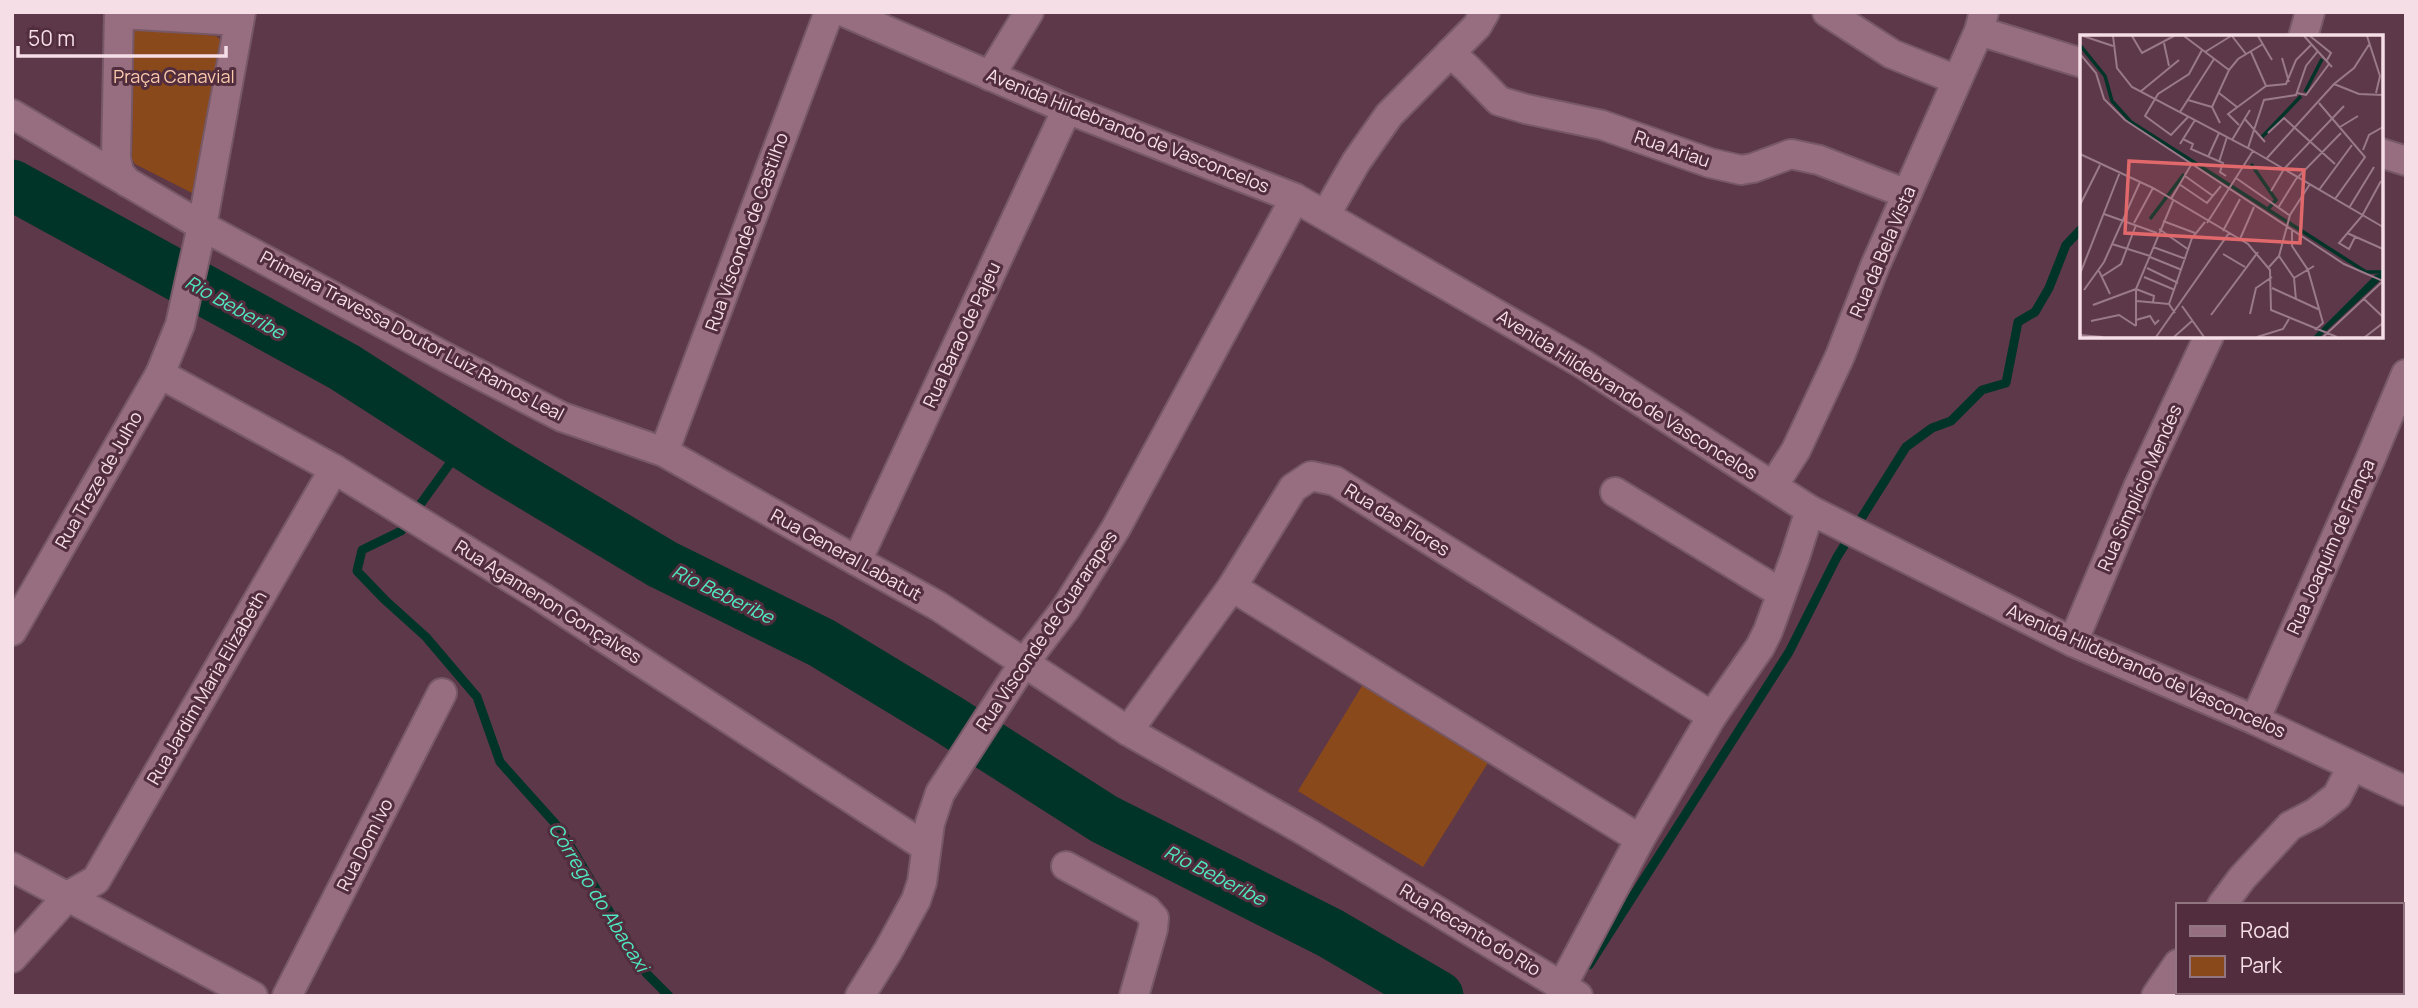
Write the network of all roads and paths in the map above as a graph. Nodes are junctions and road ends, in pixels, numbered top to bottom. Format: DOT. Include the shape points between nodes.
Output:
graph roads {
  1 [pos="829,12"];
  2 [pos="844,12"];
  3 [pos="1029,12"];
  4 [pos="1485,12"];
  5 [pos="1827,12"];
  6 [pos="2310,12"];
  7 [pos="119,13"];
  8 [pos="240,17"];
  9 [pos="1982,22"];
  10 [pos="2304,35"];
  11 [pos="1450,53"];
  12 [pos="2080,62"];
  13 [pos="990,76"];
  14 [pos="1958,80"];
  15 [pos="1067,109"];
  16 [pos="12,114"];
  17 [pos="2383,154"];
  18 [pos="2406,161"];
  19 [pos="127,182"];
  20 [pos="1907,194"];
  21 [pos="1295,198"];
  22 [pos="1326,214"];
  23 [pos="202,226"];
  24 [pos="2208,338"];
  25 [pos="160,374"];
  26 [pos="2406,374"];
  27 [pos="664,452"];
  28 [pos="334,469"];
  29 [pos="1773,486"];
  30 [pos="1615,492"];
  31 [pos="1823,517"];
  32 [pos="857,561"];
  33 [pos="1233,587"];
  34 [pos="1781,593"];
  35 [pos="12,631"];
  36 [pos="2073,642"];
  37 [pos="1024,663"];
  38 [pos="442,693"];
  39 [pos="1712,716"];
  40 [pos="2255,720"];
  41 [pos="1128,731"];
  42 [pos="2352,766"];
  43 [pos="2406,791"];
  44 [pos="1640,839"];
  45 [pos="926,847"];
  46 [pos="1066,866"];
  47 [pos="12,867"];
  48 [pos="68,896"];
  49 [pos="2223,903"];
  50 [pos="12,958"];
  51 [pos="2176,967"];
  52 [pos="1570,991"];
  53 [pos="253,996"];
  54 [pos="288,996"];
  55 [pos="860,996"];
  56 [pos="1134,996"];
  57 [pos="2157,996"];
  1 -- 27 [label="street, Rua Visconde de Castilho"];
  2 -- 13 [label="street, Avenida Hildebrando de Vasconcelos"];
  3 -- 13 [label="street"];
  4 -- 11 [label="street"];
  5 -- 14 [label="street" via="1892,54"];
  6 -- 10 [label="street"];
  7 -- 8 [label="street"];
  7 -- 19 [label="street" via="116,158"];
  8 -- 23 [label="street, Rua Treze de Julho"];
  9 -- 12 [label="street"];
  9 -- 14 [label="street, Rua da Bela Vista"];
  11 -- 20 [label="street, Rua Ariau" via="1499,101 1602,125 1720,166 1754,168 1791,154"];
  11 -- 22 [label="street" via="1389,115"];
  13 -- 15 [label="street, Avenida Hildebrando de Vasconcelos"];
  14 -- 20 [label="street, Rua da Bela Vista"];
  15 -- 21 [label="street, Avenida Hildebrando de Vasconcelos"];
  15 -- 32 [label="street, Rua Barao de Pajeu"];
  16 -- 19 [label="street, Primeira Travessa Doutor Luiz Ramos Leal"];
  17 -- 18 [label="street"];
  19 -- 23 [label="street, Primeira Travessa Doutor Luiz Ramos Leal"];
  20 -- 29 [label="street, Rua da Bela Vista" via="1840,356 1796,450"];
  21 -- 22 [label="street, Avenida Hildebrando de Vasconcelos"];
  21 -- 37 [label="street, Rua Visconde de Guararapes" via="1116,528 1054,626"];
  22 -- 29 [label="street, Avenida Hildebrando de Vasconcelos" via="1583,364"];
  23 -- 25 [label="street, Rua Treze de Julho" via="180,325"];
  23 -- 27 [label="street, Primeira Travessa Doutor Luiz Ramos Leal" via="562,417"];
  24 -- 36 [label="street, Rua Simplício Mendes"];
  25 -- 28 [label="street, Rua Agamenon Gonçalves"];
  25 -- 35 [label="street, Rua Treze de Julho"];
  26 -- 40 [label="street, Rua Joaquim de França"];
  27 -- 32 [label="street, Rua General Labatut"];
  28 -- 45 [label="street, Rua Agamenon Gonçalves" via="552,604"];
  28 -- 48 [label="street, Rua Jardim Maria Elizabeth" via="96,880"];
  29 -- 31 [label="street, Avenida Hildebrando de Vasconcelos"];
  30 -- 34 [label="street"];
  31 -- 34 [label="street, Rua Recanto do Rio"];
  31 -- 36 [label="street, Avenida Hildebrando de Vasconcelos"];
  32 -- 37 [label="street, Rua General Labatut"];
  33 -- 39 [label="street, Rua das Flores" via="1293,488 1311,476 1324,477"];
  33 -- 41 [label="street, Rua das Flores"];
  33 -- 44 [label="street"];
  34 -- 39 [label="street, Rua Recanto do Rio" via="1760,647"];
  36 -- 40 [label="street, Avenida Hildebrando de Vasconcelos"];
  37 -- 41 [label="street, Rua Recanto do Rio"];
  37 -- 45 [label="street, Rua Visconde de Guararapes" via="940,793"];
  38 -- 54 [label="street, Rua Dom Ivo"];
  39 -- 44 [label="street, Rua Recanto do Rio"];
  40 -- 42 [label="street, Avenida Hildebrando de Vasconcelos"];
  41 -- 52 [label="street, Rua Recanto do Rio" via="1305,831"];
  42 -- 43 [label="street, Avenida Hildebrando de Vasconcelos"];
  42 -- 49 [label="street" via="2337,796 2290,826"];
  44 -- 52 [label="street, Rua Recanto do Rio"];
  45 -- 55 [label="street, Rua Visconde de Guararapes" via="916,900"];
  46 -- 56 [label="street" via="1154,918"];
  47 -- 48 [label="street"];
  48 -- 50 [label="street, Rua Jardim Maria Elizabeth"];
  48 -- 53 [label="street"];
  51 -- 57 [label="street"];
}
